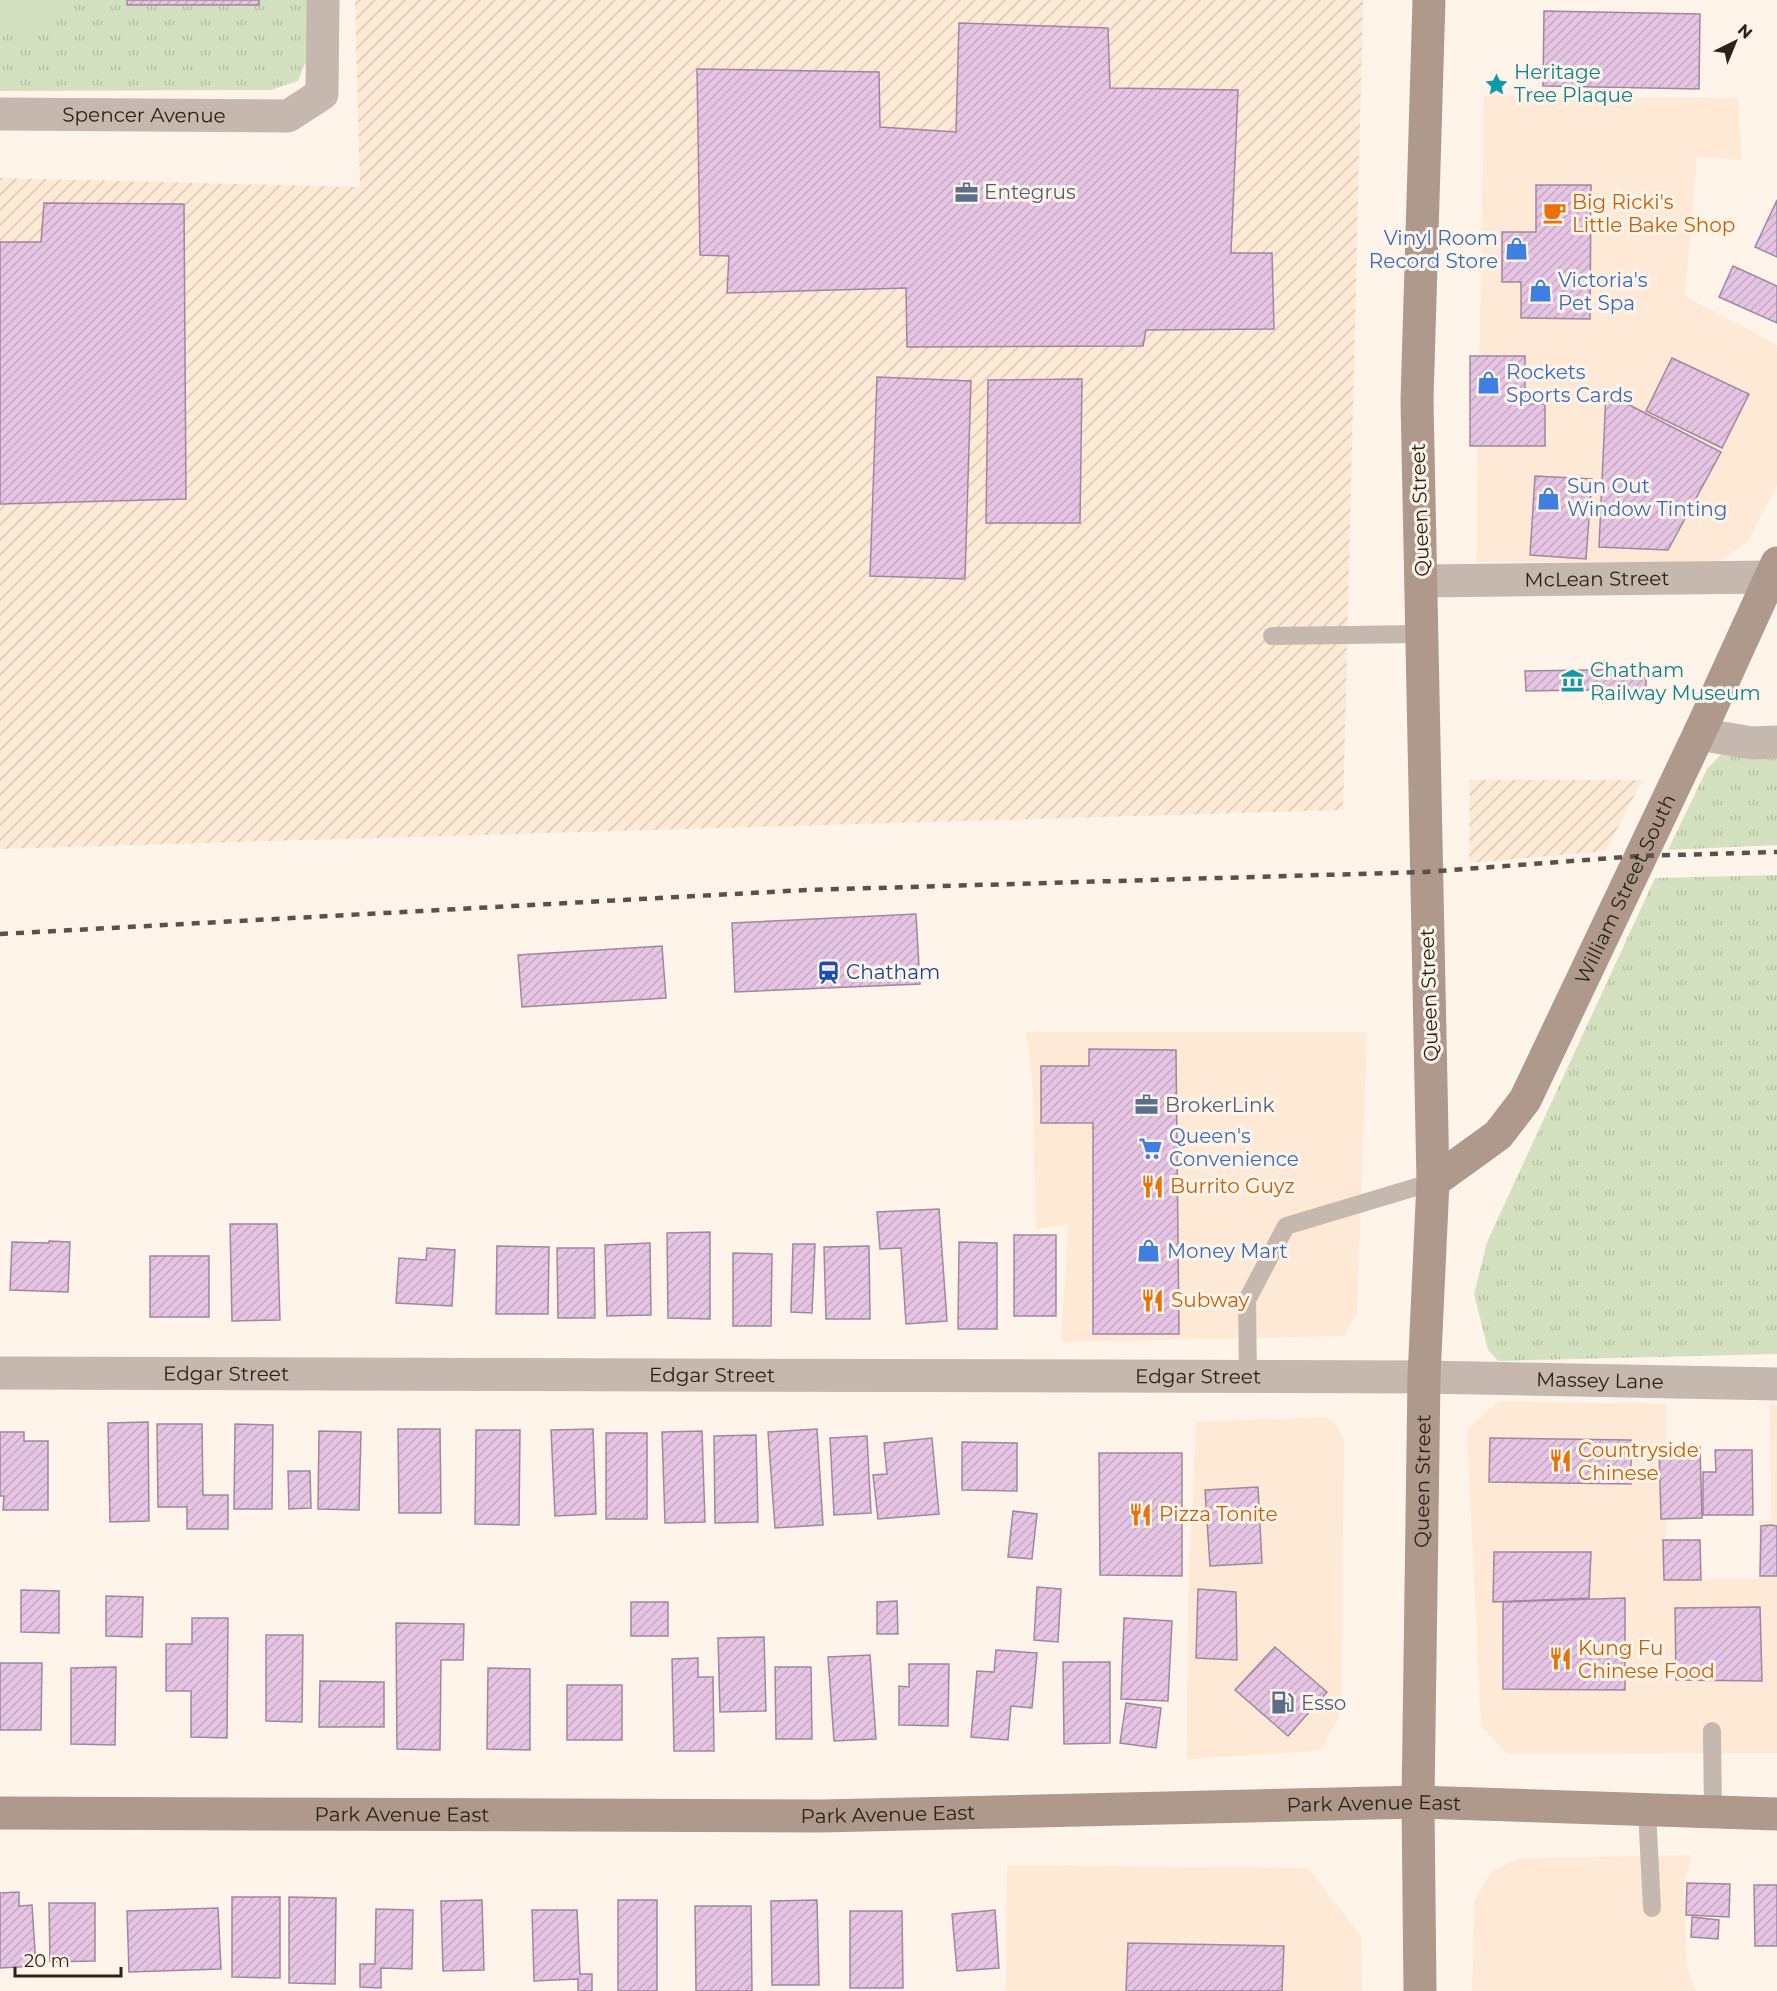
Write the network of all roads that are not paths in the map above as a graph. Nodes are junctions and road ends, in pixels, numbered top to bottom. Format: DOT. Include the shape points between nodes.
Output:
graph roads {
  1 [pos="323,0"];
  2 [pos="1429,0"];
  3 [pos="0,114"];
  4 [pos="1774,570"];
  5 [pos="1423,581"];
  6 [pos="1421,634"];
  7 [pos="1272,636"];
  8 [pos="1700,735"];
  9 [pos="1777,742"];
  10 [pos="1433,1182"];
  11 [pos="0,1372"];
  12 [pos="1248,1377"];
  13 [pos="1424,1377"];
  14 [pos="1777,1384"];
  15 [pos="1712,1731"];
  16 [pos="1418,1802"];
  17 [pos="1647,1811"];
  18 [pos="1713,1812"];
  19 [pos="0,1813"];
  20 [pos="1777,1814"];
  21 [pos="1652,1908"];
  22 [pos="1420,1991"];
  1 -- 3 [label="street, Spencer Avenue" via="321,94 288,116"];
  2 -- 5 [label="main road, Queen Street" via="1417,400"];
  4 -- 5 [label="street, McLean Street"];
  4 -- 8 [label="main road, William Street South"];
  5 -- 6 [label="main road, Queen Street"];
  6 -- 7 [label="lane"];
  6 -- 10 [label="main road, Queen Street"];
  8 -- 9 [label="street" via="1752,743"];
  8 -- 10 [label="main road, William Street South" via="1525,1100 1498,1135"];
  10 -- 12 [label="lane" via="1286,1226 1247,1300"];
  10 -- 13 [label="main road, Queen Street"];
  11 -- 12 [label="street, Edgar Street"];
  12 -- 13 [label="street, Edgar Street"];
  13 -- 14 [label="street, Massey Lane"];
  13 -- 16 [label="main road, Queen Street"];
  15 -- 18 [label="lane"];
  16 -- 17 [label="main road, Park Avenue East"];
  16 -- 19 [label="main road, Park Avenue East" via="821,1816"];
  16 -- 22 [label="main road, Queen Street"];
  17 -- 18 [label="main road, Park Avenue East"];
  17 -- 21 [label="lane"];
  18 -- 20 [label="main road, Park Avenue East"];
}
